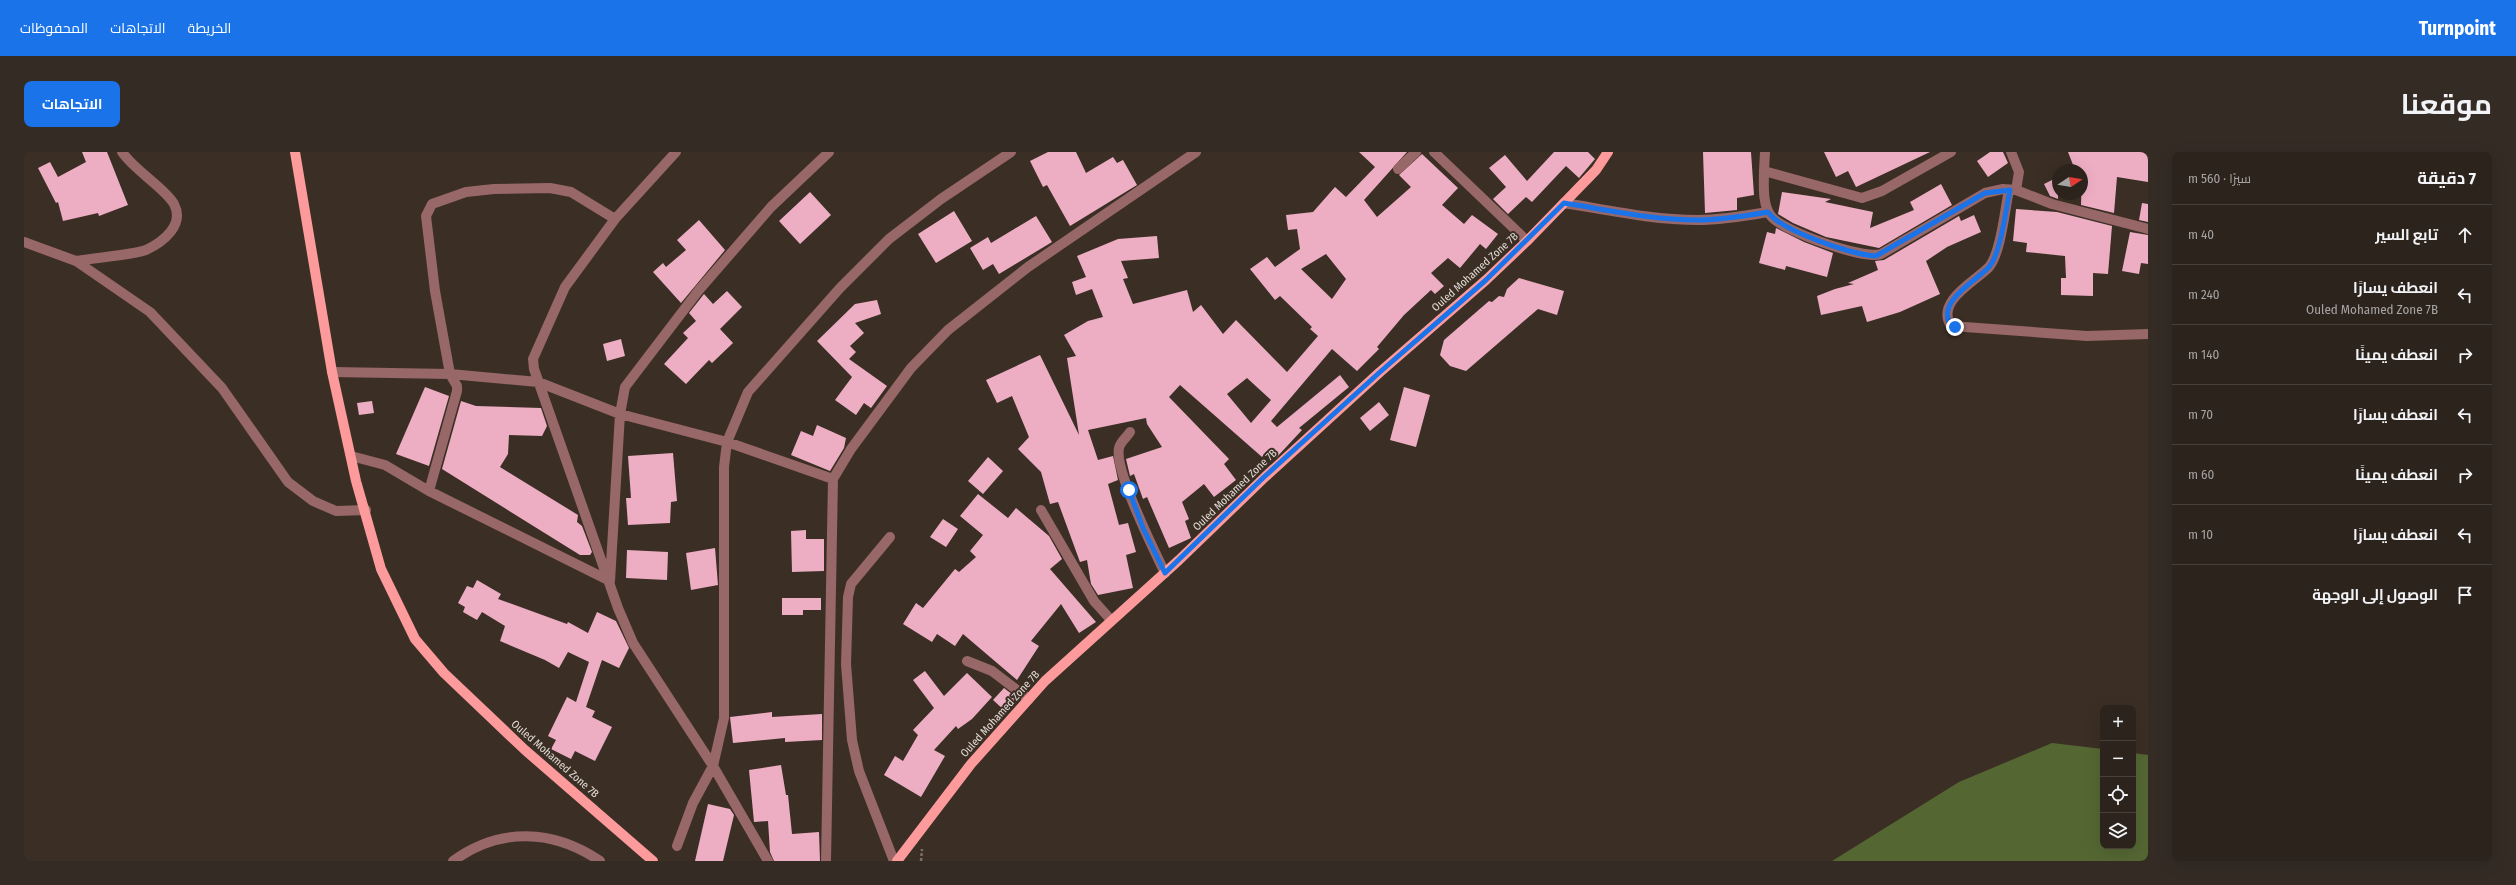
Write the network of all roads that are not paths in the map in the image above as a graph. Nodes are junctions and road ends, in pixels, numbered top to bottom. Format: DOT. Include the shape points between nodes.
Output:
graph roads {
  1 [pos="122,152"];
  2 [pos="295,152"];
  3 [pos="676,152"];
  4 [pos="829,152"];
  5 [pos="1011,152"];
  6 [pos="1196,152"];
  7 [pos="1416,152"];
  8 [pos="1434,152"];
  9 [pos="1608,152"];
  10 [pos="1764,152"];
  11 [pos="1951,152"];
  12 [pos="2011,152"];
  13 [pos="1398,170"];
  14 [pos="1764,171"];
  15 [pos="2013,190"];
  16 [pos="1564,203"];
  17 [pos="1768,212"];
  18 [pos="615,219"];
  19 [pos="2148,229"];
  20 [pos="1527,241"];
  21 [pos="24,242"];
  22 [pos="76,261"];
  23 [pos="2148,334"];
  24 [pos="332,372"];
  25 [pos="450,374"];
  26 [pos="538,382"];
  27 [pos="620,414"];
  28 [pos="1130,432"];
  29 [pos="727,442"];
  30 [pos="351,456"];
  31 [pos="833,479"];
  32 [pos="429,491"];
  33 [pos="366,510"];
  34 [pos="1041,510"];
  35 [pos="890,537"];
  36 [pos="1165,573"];
  37 [pos="610,581"];
  38 [pos="1111,620"];
  39 [pos="967,662"];
  40 [pos="1029,699"];
  41 [pos="713,766"];
  42 [pos="677,846"];
  43 [pos="453,861"];
  44 [pos="600,861"];
  45 [pos="653,861"];
  46 [pos="768,861"];
  47 [pos="826,861"];
  48 [pos="895,861"];
  1 -- 22 [label="street" via="132,166 174,204 177,217 173,229 163,240 145,251"];
  2 -- 24 [label="main road, Ouled Mohamed Zone 7B"];
  3 -- 18 [label="street"];
  4 -- 27 [label="street" via="771,207 699,290 625,387"];
  5 -- 29 [label="street" via="941,199 889,239 840,288 748,392"];
  6 -- 31 [label="street" via="1028,267 948,330 911,368 851,449"];
  7 -- 13 [label="street"];
  8 -- 20 [label="street"];
  9 -- 16 [label="main road, Ouled Mohamed Zone 7B" via="1596,170"];
  10 -- 14 [label="street"];
  11 -- 14 [label="street" via="1882,191 1862,198"];
  12 -- 15 [label="street" via="2019,172"];
  14 -- 17 [label="street"];
  15 -- 17 [label="street" via="1985,193 1876,256 1803,234 1776,222"];
  15 -- 19 [label="street" via="2052,204"];
  15 -- 23 [label="street" via="1993,261 1958,294 1950,306 1947,317 1951,326 2087,336"];
  16 -- 17 [label="street" via="1648,217 1697,220"];
  16 -- 20 [label="main road, Ouled Mohamed Zone 7B"];
  18 -- 25 [label="street" via="571,192 550,188 466,192 432,204 426,216 435,291"];
  18 -- 26 [label="street" via="565,287 533,359"];
  20 -- 36 [label="main road, Ouled Mohamed Zone 7B" via="1264,477"];
  21 -- 22 [label="street"];
  22 -- 33 [label="street" via="150,312 222,388 288,482 313,502 336,512"];
  24 -- 25 [label="street"];
  24 -- 30 [label="main road, Ouled Mohamed Zone 7B"];
  25 -- 26 [label="street"];
  25 -- 32 [label="street" via="457,386 456,397"];
  26 -- 27 [label="street"];
  26 -- 37 [label="street"];
  27 -- 29 [label="street"];
  27 -- 37 [label="street"];
  28 -- 36 [label="street" via="1119,448 1122,466 1141,522"];
  29 -- 31 [label="street"];
  29 -- 41 [label="street" via="724,467 724,718"];
  30 -- 32 [label="street" via="385,465"];
  30 -- 33 [label="main road, Ouled Mohamed Zone 7B"];
  31 -- 47 [label="street"];
  32 -- 37 [label="street"];
  33 -- 45 [label="main road, Ouled Mohamed Zone 7B" via="381,569 415,639 444,674 525,750"];
  34 -- 38 [label="street" via="1094,601"];
  35 -- 48 [label="street" via="852,584 848,597 846,664 852,740 859,771"];
  36 -- 38 [label="main road, Ouled Mohamed Zone 7B"];
  37 -- 41 [label="street" via="633,643"];
  38 -- 40 [label="main road, Ouled Mohamed Zone 7B"];
  39 -- 40 [label="street" via="992,671"];
  40 -- 48 [label="main road, Ouled Mohamed Zone 7B" via="971,764"];
  41 -- 42 [label="street" via="693,803"];
  41 -- 46 [label="street"];
  43 -- 44 [label="street" via="484,843 513,836 532,836 556,839"];
}
